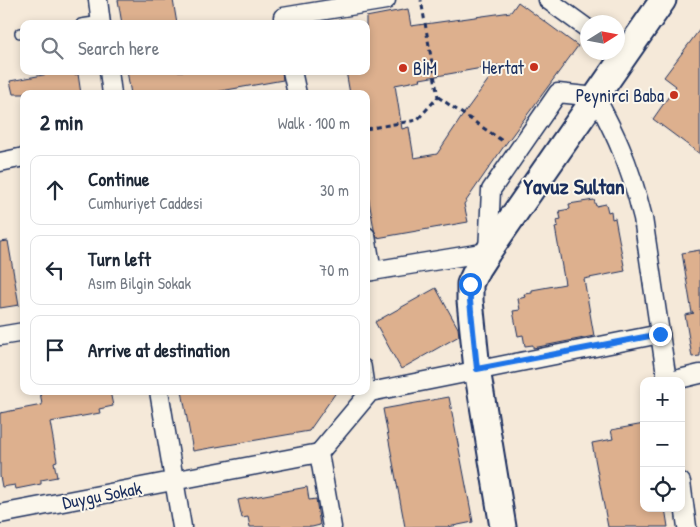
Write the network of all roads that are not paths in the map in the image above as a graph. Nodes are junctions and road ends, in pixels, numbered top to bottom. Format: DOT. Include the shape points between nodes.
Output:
graph roads {
  1 [pos="98,0"];
  2 [pos="386,0"];
  3 [pos="548,0"];
  4 [pos="663,0"];
  5 [pos="101,20"];
  6 [pos="283,20"];
  7 [pos="580,23"];
  8 [pos="625,49"];
  9 [pos="618,60"];
  10 [pos="110,75"];
  11 [pos="293,75"];
  12 [pos="111,90"];
  13 [pos="295,90"];
  14 [pos="596,97"];
  15 [pos="20,158"];
  16 [pos="0,162"];
  17 [pos="488,252"];
  18 [pos="370,271"];
  19 [pos="20,333"];
  20 [pos="660,334"];
  21 [pos="0,336"];
  22 [pos="477,369"];
  23 [pos="700,374"];
  24 [pos="666,377"];
  25 [pos="685,378"];
  26 [pos="370,392"];
  27 [pos="160,395"];
  28 [pos="367,395"];
  29 [pos="319,453"];
  30 [pos="174,481"];
  31 [pos="685,512"];
  32 [pos="0,514"];
  33 [pos="182,527"];
  34 [pos="332,527"];
  35 [pos="503,527"];
  36 [pos="687,527"];
  1 -- 5 [label="street"];
  2 -- 6 [label="street" via="283,17"];
  3 -- 7 [label="street"];
  4 -- 8 [label="street"];
  9 -- 14 [label="street"];
  10 -- 12 [label="street"];
  11 -- 13 [label="street"];
  14 -- 17 [label="street"];
  14 -- 17 [label="street" via="558,93 517,151 491,190"];
  14 -- 20 [label="street" via="620,146 637,195"];
  15 -- 16 [label="street"];
  17 -- 18 [label="street"];
  17 -- 22 [label="street" via="470,284"];
  19 -- 21 [label="street"];
  20 -- 22 [label="street"];
  20 -- 24 [label="street"];
  22 -- 26 [label="street"];
  22 -- 35 [label="street"];
  23 -- 25 [label="street"];
  27 -- 30 [label="street"];
  28 -- 29 [label="street"];
  29 -- 30 [label="street, Duygu Sokak"];
  29 -- 34 [label="street"];
  30 -- 32 [label="street, Duygu Sokak"];
  30 -- 33 [label="street"];
  31 -- 36 [label="street"];
}
